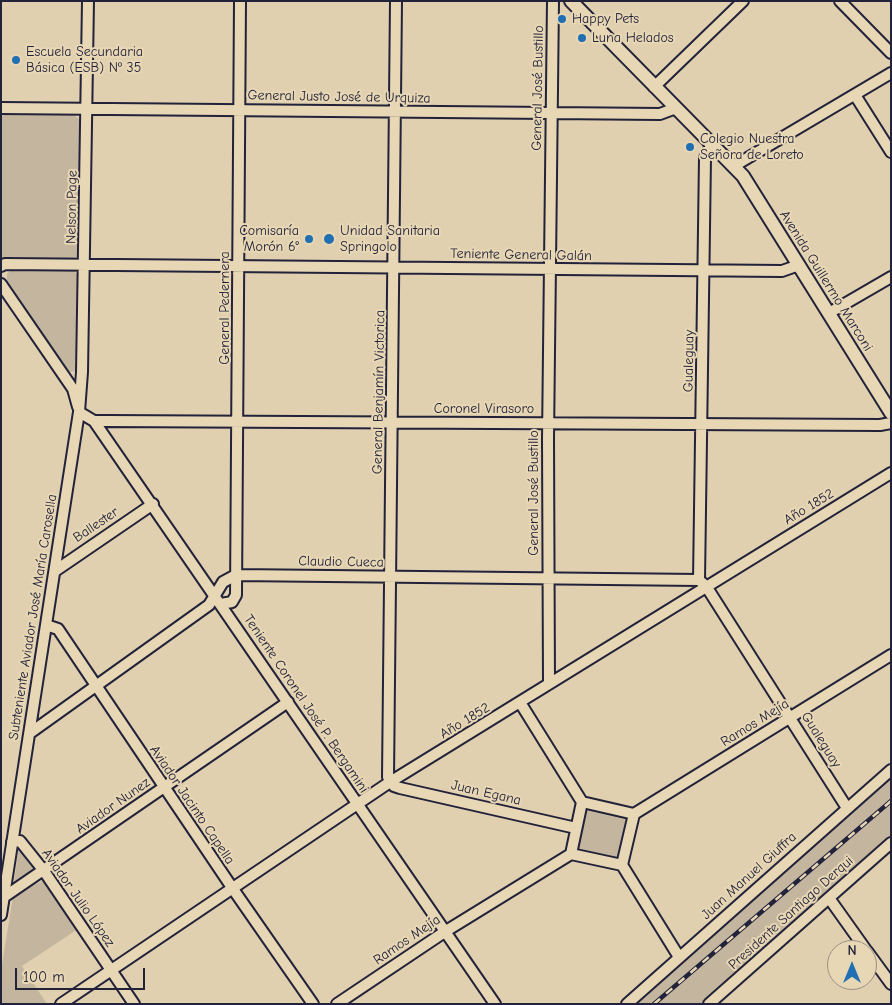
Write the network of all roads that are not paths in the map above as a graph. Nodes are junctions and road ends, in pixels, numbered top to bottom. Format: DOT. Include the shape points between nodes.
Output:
graph roads {
  1 [pos="88,1"];
  2 [pos="240,1"];
  3 [pos="396,1"];
  4 [pos="552,1"];
  5 [pos="571,1"];
  6 [pos="742,1"];
  7 [pos="840,1"];
  8 [pos="891,53"];
  9 [pos="891,73"];
  10 [pos="654,87"];
  11 [pos="855,95"];
  12 [pos="1,108"];
  13 [pos="676,108"];
  14 [pos="87,110"];
  15 [pos="240,110"];
  16 [pos="395,112"];
  17 [pos="552,113"];
  18 [pos="712,144"];
  19 [pos="891,152"];
  20 [pos="734,166"];
  21 [pos="84,265"];
  22 [pos="799,265"];
  23 [pos="1,266"];
  24 [pos="239,266"];
  25 [pos="394,267"];
  26 [pos="549,268"];
  27 [pos="704,270"];
  28 [pos="891,277"];
  29 [pos="1,284"];
  30 [pos="829,313"];
  31 [pos="79,412"];
  32 [pos="891,413"];
  33 [pos="94,421"];
  34 [pos="238,421"];
  35 [pos="392,422"];
  36 [pos="548,423"];
  37 [pos="891,423"];
  38 [pos="702,425"];
  39 [pos="891,473"];
  40 [pos="153,504"];
  41 [pos="55,571"];
  42 [pos="236,575"];
  43 [pos="391,576"];
  44 [pos="547,579"];
  45 [pos="683,580"];
  46 [pos="703,583"];
  47 [pos="690,597"];
  48 [pos="218,600"];
  49 [pos="46,625"];
  50 [pos="891,654"];
  51 [pos="96,684"];
  52 [pos="549,684"];
  53 [pos="288,702"];
  54 [pos="521,704"];
  55 [pos="790,717"];
  56 [pos="30,733"];
  57 [pos="891,770"];
  58 [pos="390,782"];
  59 [pos="164,787"];
  60 [pos="582,802"];
  61 [pos="358,804"];
  62 [pos="847,808"];
  63 [pos="634,814"];
  64 [pos="576,828"];
  65 [pos="12,842"];
  66 [pos="891,843"];
  67 [pos="571,854"];
  68 [pos="622,865"];
  69 [pos="44,871"];
  70 [pos="4,881"];
  71 [pos="232,890"];
  72 [pos="4,897"];
  73 [pos="829,898"];
  74 [pos="1,915"];
  75 [pos="446,930"];
  76 [pos="860,940"];
  77 [pos="679,957"];
  78 [pos="877,964"];
  79 [pos="112,970"];
  80 [pos="891,984"];
  81 [pos="715,1002"];
  82 [pos="61,1004"];
  83 [pos="134,1004"];
  84 [pos="313,1004"];
  85 [pos="337,1004"];
  86 [pos="495,1004"];
  87 [pos="627,1004"];
  1 -- 14 [label="street, Nelson Page"];
  2 -- 15 [label="street, General Pedernera"];
  3 -- 16 [label="street, General Benjamín Victorica"];
  4 -- 17 [label="street, General José Bustillo"];
  5 -- 10 [label="main road, Avenida Guillermo Marconi"];
  6 -- 10 [label="street"];
  7 -- 8 [label="street"];
  9 -- 11 [label="street"];
  10 -- 13 [label="main road, Avenida Guillermo Marconi"];
  11 -- 19 [label="street"];
  11 -- 20 [label="street"];
  12 -- 14 [label="street, General Justo José de Urquiza"];
  13 -- 17 [label="street, General Justo José de Urquiza" via="660,114"];
  13 -- 18 [label="main road, Avenida Guillermo Marconi"];
  14 -- 15 [label="street, General Justo José de Urquiza"];
  14 -- 21 [label="street, Nelson Page"];
  15 -- 16 [label="street, General Justo José de Urquiza"];
  15 -- 24 [label="street, General Pedernera"];
  16 -- 17 [label="street, General Justo José de Urquiza"];
  16 -- 25 [label="street, General Benjamín Victorica"];
  17 -- 26 [label="street, General José Bustillo"];
  18 -- 20 [label="main road, Avenida Guillermo Marconi"];
  18 -- 27 [label="street, Gualeguay" via="705,158"];
  20 -- 22 [label="main road, Avenida Guillermo Marconi"];
  21 -- 23 [label="street, Teniente General Galán"];
  21 -- 24 [label="street, Teniente General Galán"];
  21 -- 31 [label="street, Nelson Page"];
  22 -- 27 [label="street, Teniente General Galán" via="782,271"];
  22 -- 30 [label="main road, Avenida Guillermo Marconi"];
  24 -- 25 [label="street, Teniente General Galán"];
  24 -- 34 [label="street, General Pedernera"];
  25 -- 26 [label="street, Teniente General Galán"];
  25 -- 35 [label="street, General Benjamín Victorica"];
  26 -- 27 [label="street, Teniente General Galán"];
  26 -- 36 [label="street, General José Bustillo"];
  27 -- 38 [label="street, Gualeguay"];
  28 -- 30 [label="street"];
  29 -- 31 [label="street" via="73,389"];
  30 -- 32 [label="main road, Avenida Guillermo Marconi"];
  31 -- 33 [label="street"];
  31 -- 41 [label="street, Subteniente Aviador José María Carosella"];
  33 -- 34 [label="street, Coronel Virasoro"];
  33 -- 40 [label="street, Teniente Coronel José P. Bergamini"];
  34 -- 35 [label="street, Coronel Virasoro"];
  34 -- 42 [label="street, General Pedernera"];
  35 -- 36 [label="street, Coronel Virasoro"];
  35 -- 43 [label="street, General Benjamín Victorica"];
  36 -- 38 [label="street, Coronel Virasoro"];
  36 -- 44 [label="street, General José Bustillo"];
  37 -- 38 [label="street, Coronel Virasoro"];
  38 -- 46 [label="street, Gualeguay"];
  39 -- 46 [label="street, Año 1852"];
  40 -- 41 [label="street, Ballester"];
  40 -- 48 [label="street, Teniente Coronel José P. Bergamini"];
  41 -- 49 [label="street, Subteniente Aviador José María Carosella"];
  42 -- 43 [label="street, Claudio Cueca"];
  42 -- 48 [label="street" via="223,582"];
  42 -- 48 [label="street, General Pedernera" via="235,599 232,602"];
  43 -- 44 [label="street, Claudio Cueca"];
  43 -- 58 [label="street, General Benjamín Victorica"];
  44 -- 45 [label="street, Claudio Cueca"];
  44 -- 52 [label="street, General José Bustillo"];
  45 -- 46 [label="street, Claudio Cueca"];
  45 -- 47 [label="street" via="690,588"];
  46 -- 47 [label="street, Año 1852"];
  46 -- 55 [label="street, Gualeguay"];
  47 -- 52 [label="street, Año 1852"];
  48 -- 51 [label="street"];
  48 -- 53 [label="street, Teniente Coronel José P. Bergamini"];
  49 -- 51 [label="street, Aviador Jacinto Capella" via="58,629"];
  49 -- 56 [label="street, Subteniente Aviador José María Carosella"];
  50 -- 55 [label="street, Ramos Mejía"];
  51 -- 56 [label="street"];
  51 -- 59 [label="street, Aviador Jacinto Capella"];
  52 -- 54 [label="street, Año 1852"];
  53 -- 59 [label="street, Aviador Nunez"];
  53 -- 61 [label="street, Teniente Coronel José P. Bergamini"];
  54 -- 58 [label="street, Año 1852"];
  54 -- 60 [label="street"];
  55 -- 62 [label="street, Gualeguay"];
  55 -- 63 [label="street, Ramos Mejía"];
  56 -- 65 [label="street, Subteniente Aviador José María Carosella"];
  57 -- 62 [label="street, Juan Manuel Giuffra"];
  58 -- 61 [label="street, Año 1852"];
  58 -- 64 [label="street, Juan Egana" via="400,788"];
  59 -- 69 [label="street, Aviador Nunez"];
  59 -- 71 [label="street, Aviador Jacinto Capella"];
  60 -- 63 [label="street"];
  60 -- 64 [label="street"];
  61 -- 71 [label="street, Año 1852"];
  61 -- 75 [label="street, Teniente Coronel José P. Bergamini"];
  62 -- 77 [label="street, Juan Manuel Giuffra"];
  63 -- 68 [label="street"];
  64 -- 67 [label="street"];
  65 -- 69 [label="street, Aviador Julio López" via="20,841"];
  65 -- 70 [label="street, Subteniente Aviador José María Carosella"];
  66 -- 73 [label="street, Presidente Santiago Derqui"];
  67 -- 68 [label="street"];
  67 -- 75 [label="street, Ramos Mejía"];
  68 -- 77 [label="street"];
  69 -- 72 [label="street, Aviador Nunez"];
  69 -- 79 [label="street, Aviador Julio López"];
  70 -- 72 [label="street, Subteniente Aviador José María Carosella"];
  71 -- 79 [label="street, Año 1852"];
  71 -- 84 [label="street, Aviador Jacinto Capella"];
  72 -- 74 [label="street, Subteniente Aviador José María Carosella"];
  73 -- 76 [label="street"];
  73 -- 81 [label="street, Presidente Santiago Derqui"];
  75 -- 85 [label="street, Ramos Mejía"];
  75 -- 86 [label="street, Teniente Coronel José P. Bergamini"];
  77 -- 87 [label="street, Juan Manuel Giuffra"];
  78 -- 80 [label="street"];
  79 -- 82 [label="street, Año 1852"];
  79 -- 83 [label="street, Aviador Julio López"];
}
